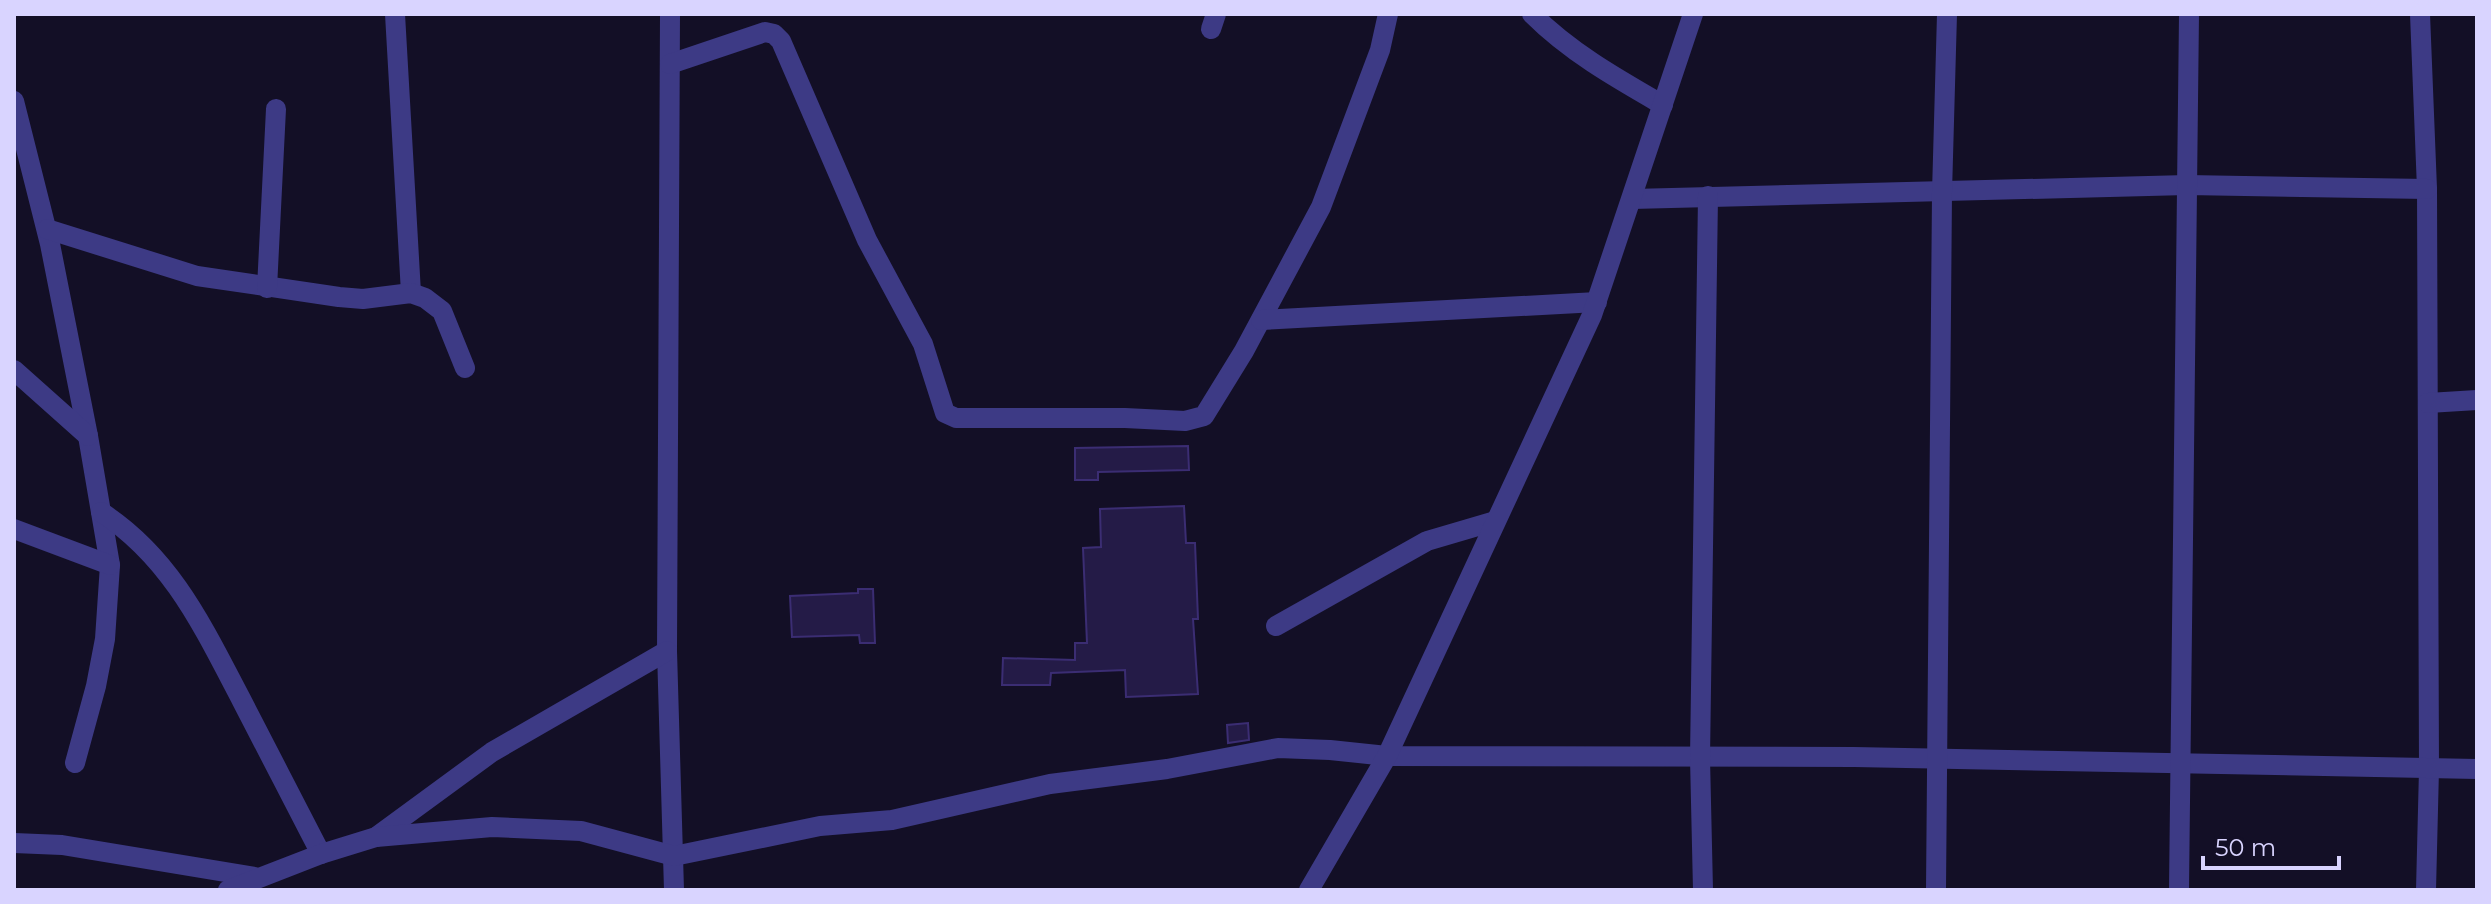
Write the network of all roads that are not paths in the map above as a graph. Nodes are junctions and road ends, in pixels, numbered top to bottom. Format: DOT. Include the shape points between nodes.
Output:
graph roads {
  1 [pos="395,14"];
  2 [pos="670,14"];
  3 [pos="1388,14"];
  4 [pos="1532,14"];
  5 [pos="1693,14"];
  6 [pos="1947,14"];
  7 [pos="2189,14"];
  8 [pos="2420,14"];
  9 [pos="670,64"];
  10 [pos="14,101"];
  11 [pos="1663,105"];
  12 [pos="276,109"];
  13 [pos="18,129"];
  14 [pos="2187,185"];
  15 [pos="2427,189"];
  16 [pos="1942,193"];
  17 [pos="1708,196"];
  18 [pos="1632,199"];
  19 [pos="47,229"];
  20 [pos="267,288"];
  21 [pos="411,293"];
  22 [pos="1597,302"];
  23 [pos="1261,320"];
  24 [pos="465,368"];
  25 [pos="14,370"];
  26 [pos="2477,400"];
  27 [pos="2428,403"];
  28 [pos="88,436"];
  29 [pos="101,512"];
  30 [pos="1495,521"];
  31 [pos="14,529"];
  32 [pos="110,565"];
  33 [pos="1276,626"];
  34 [pos="667,651"];
  35 [pos="1387,756"];
  36 [pos="1700,758"];
  37 [pos="1937,758"];
  38 [pos="2181,762"];
  39 [pos="75,763"];
  40 [pos="2429,769"];
  41 [pos="2477,769"];
  42 [pos="376,837"];
  43 [pos="14,843"];
  44 [pos="321,854"];
  45 [pos="674,856"];
  46 [pos="259,877"];
  47 [pos="228,890"];
  48 [pos="674,890"];
  49 [pos="1309,890"];
  50 [pos="1703,890"];
  51 [pos="1936,890"];
  52 [pos="2179,890"];
  53 [pos="2426,890"];
  1 -- 21 [label="street"];
  2 -- 9 [label="street"];
  3 -- 23 [label="street" via="1380,50 1321,207"];
  4 -- 11 [label="street" via="1599,68"];
  5 -- 11 [label="street"];
  6 -- 16 [label="street"];
  7 -- 14 [label="street"];
  8 -- 15 [label="street"];
  9 -- 23 [label="street" via="765,32 781,41 867,240 923,344 941,406 950,417 1185,421 1204,416"];
  9 -- 34 [label="street"];
  10 -- 13 [label="street"];
  11 -- 18 [label="street"];
  12 -- 20 [label="street"];
  13 -- 19 [label="street"];
  14 -- 15 [label="street"];
  14 -- 16 [label="street"];
  14 -- 38 [label="street"];
  15 -- 27 [label="street"];
  16 -- 17 [label="street"];
  16 -- 37 [label="street"];
  17 -- 18 [label="street"];
  17 -- 36 [label="street"];
  18 -- 22 [label="street"];
  19 -- 20 [label="street" via="184,272"];
  19 -- 28 [label="street"];
  20 -- 21 [label="street" via="363,299"];
  21 -- 24 [label="street" via="442,311"];
  22 -- 23 [label="street"];
  22 -- 30 [label="street"];
  25 -- 28 [label="street"];
  26 -- 27 [label="street"];
  27 -- 40 [label="street"];
  28 -- 29 [label="street"];
  29 -- 32 [label="street"];
  29 -- 44 [label="street" via="146,546 193,607"];
  30 -- 33 [label="street" via="1427,541"];
  30 -- 35 [label="street"];
  31 -- 32 [label="street"];
  32 -- 39 [label="street" via="105,639"];
  34 -- 42 [label="street" via="492,752"];
  34 -- 45 [label="street"];
  35 -- 36 [label="street"];
  35 -- 45 [label="street" via="1278,748 1050,784 892,820 820,826"];
  35 -- 49 [label="street"];
  36 -- 37 [label="street"];
  36 -- 50 [label="street"];
  37 -- 38 [label="street"];
  37 -- 51 [label="street"];
  38 -- 40 [label="street"];
  38 -- 52 [label="street"];
  40 -- 41 [label="street"];
  40 -- 53 [label="street"];
  42 -- 44 [label="street"];
  42 -- 45 [label="street" via="492,827 581,831"];
  43 -- 46 [label="street" via="62,845"];
  44 -- 46 [label="street"];
  45 -- 48 [label="street"];
  46 -- 47 [label="street"];
}
